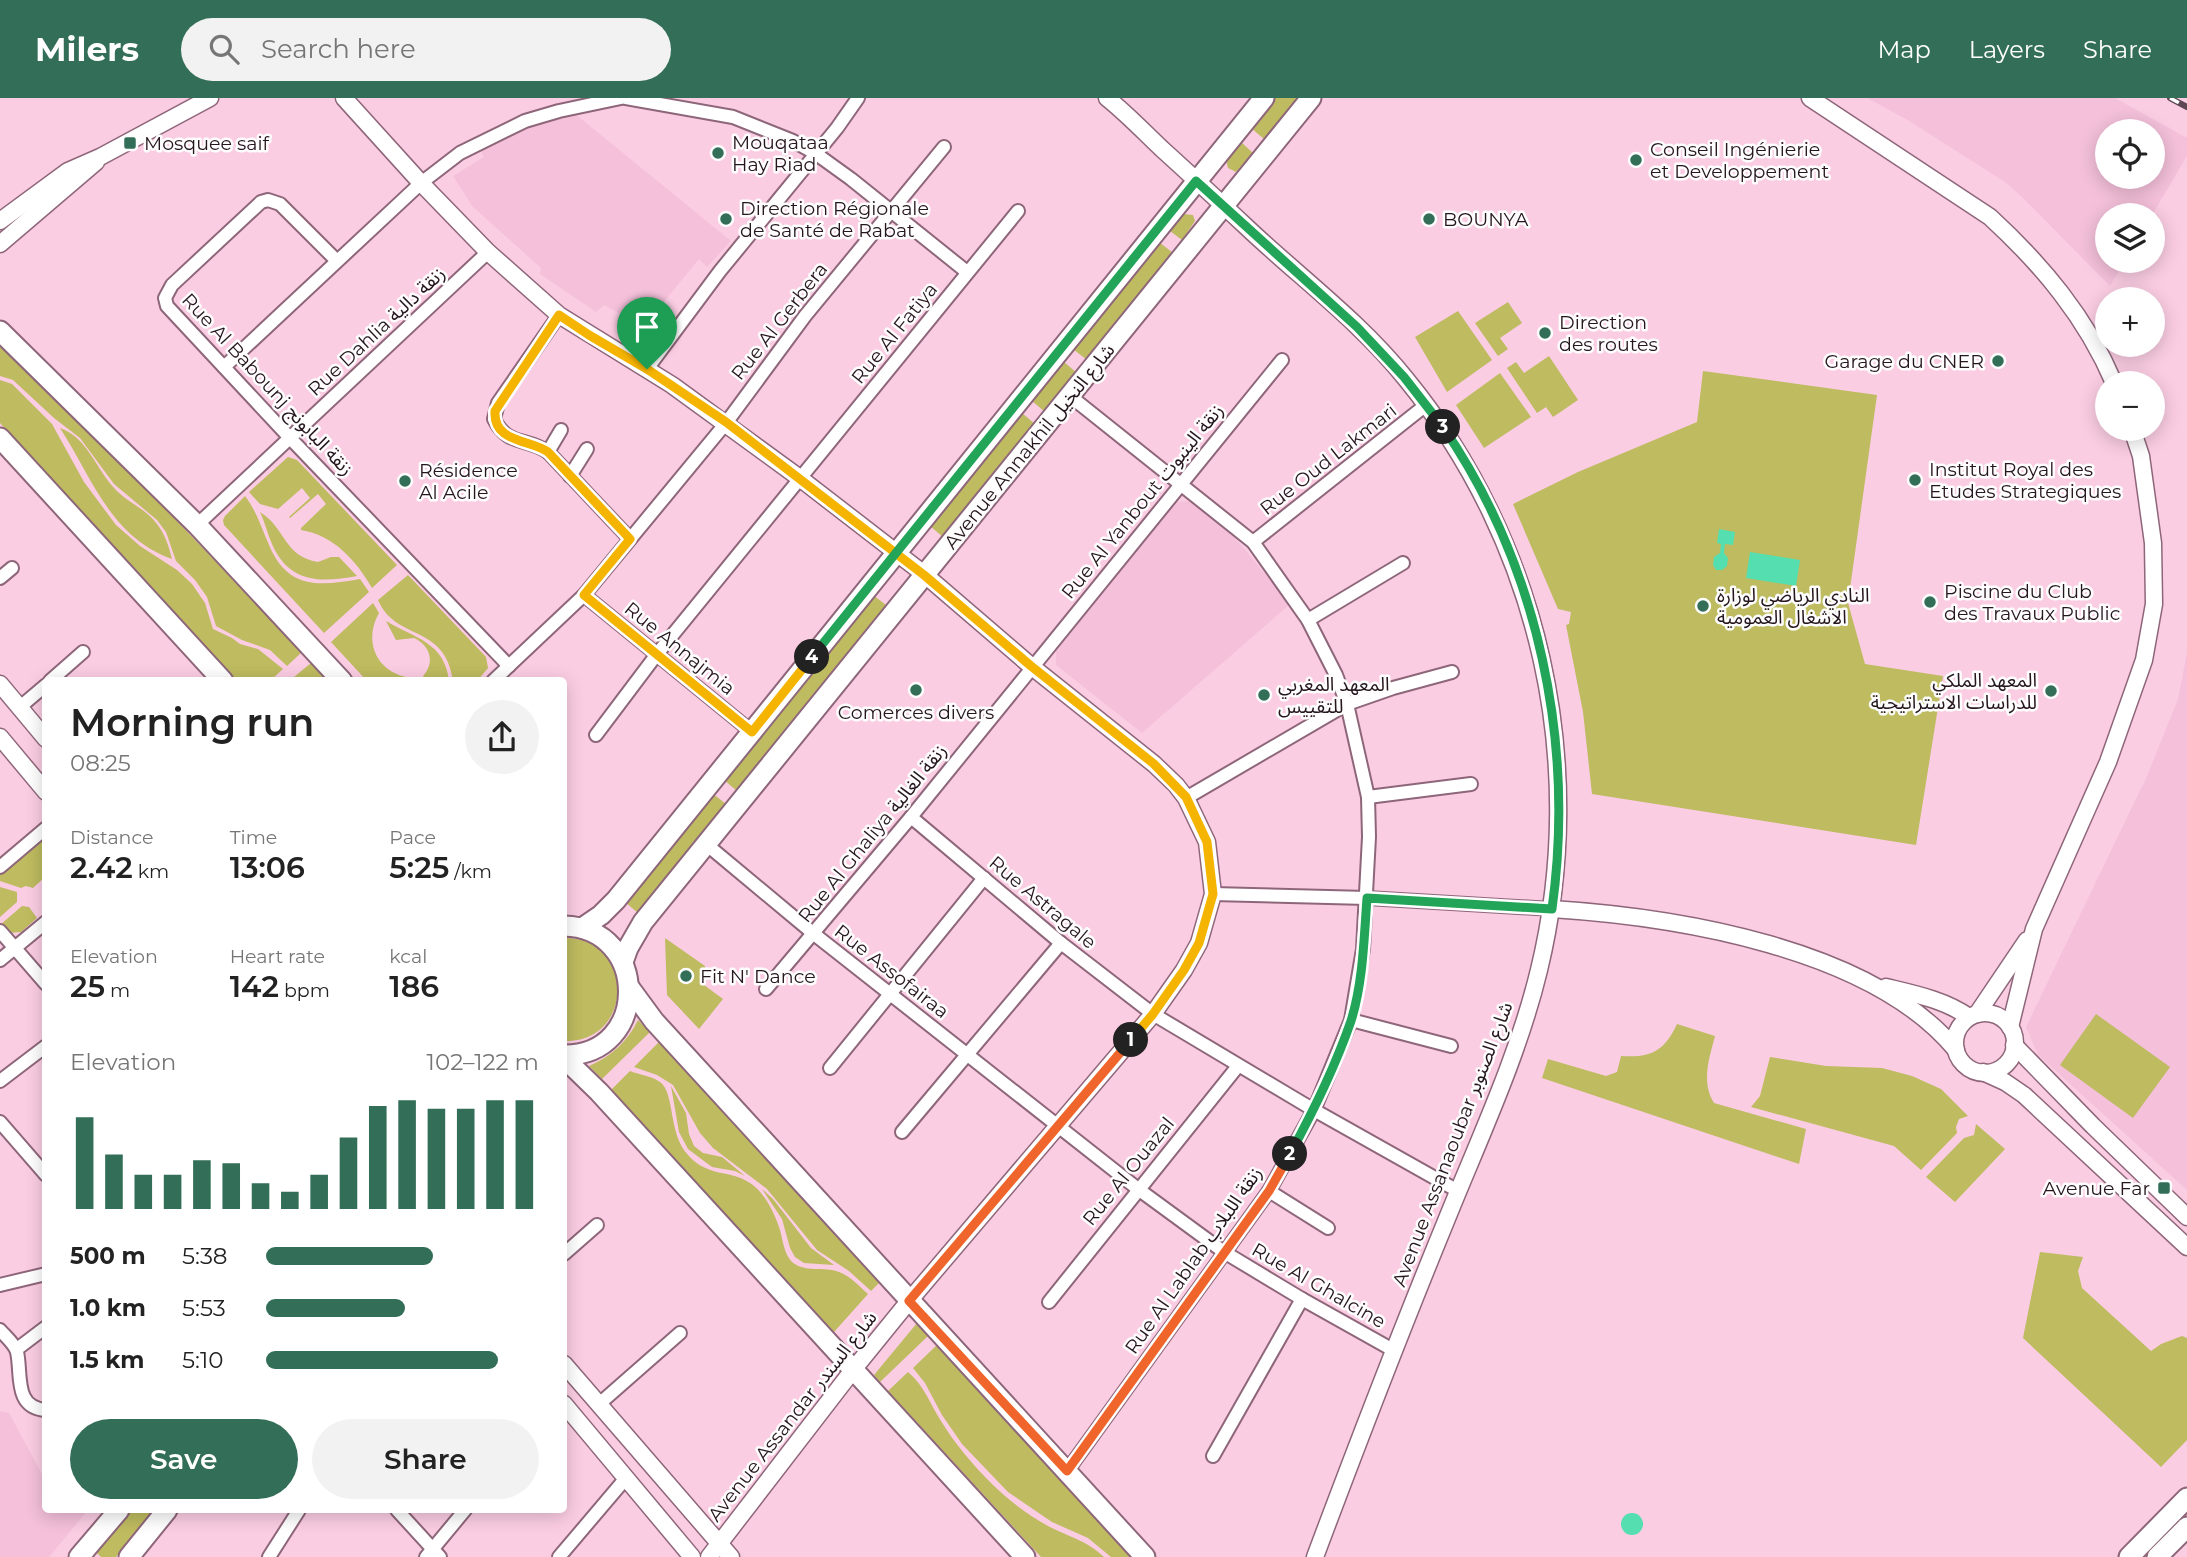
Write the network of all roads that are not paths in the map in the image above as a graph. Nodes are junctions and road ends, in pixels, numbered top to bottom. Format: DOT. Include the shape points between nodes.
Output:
graph roads {
  1 [pos="210,98"];
  2 [pos="344,98"];
  3 [pos="623,98"];
  4 [pos="858,98"];
  5 [pos="1107,98"];
  6 [pos="1264,98"];
  7 [pos="1311,98"];
  8 [pos="1810,98"];
  9 [pos="944,147"];
  10 [pos="815,153"];
  11 [pos="100,157"];
  12 [pos="1196,181"];
  13 [pos="421,183"];
  14 [pos="1224,206"];
  15 [pos="891,210"];
  16 [pos="1018,211"];
  17 [pos="0,221"];
  18 [pos="0,244"];
  19 [pos="488,252"];
  20 [pos="337,261"];
  21 [pos="967,272"];
  22 [pos="559,315"];
  23 [pos="0,331"];
  24 [pos="1282,360"];
  25 [pos="224,367"];
  26 [pos="647,369"];
  27 [pos="2108,371"];
  28 [pos="1070,396"];
  29 [pos="1426,405"];
  30 [pos="726,422"];
  31 [pos="561,430"];
  32 [pos="0,438"];
  33 [pos="290,438"];
  34 [pos="2136,441"];
  35 [pos="587,449"];
  36 [pos="548,452"];
  37 [pos="570,476"];
  38 [pos="800,479"];
  39 [pos="1180,485"];
  40 [pos="197,524"];
  41 [pos="630,539"];
  42 [pos="1253,542"];
  43 [pos="897,553"];
  44 [pos="1403,563"];
  45 [pos="12,568"];
  46 [pos="924,575"];
  47 [pos="0,578"];
  48 [pos="584,595"];
  49 [pos="1308,620"];
  50 [pos="83,652"];
  51 [pos="657,654"];
  52 [pos="509,666"];
  53 [pos="1031,666"];
  54 [pos="1451,672"];
  55 [pos="55,677"];
  56 [pos="217,677"];
  57 [pos="337,677"];
  58 [pos="497,677"];
  59 [pos="0,684"];
  60 [pos="42,688"];
  61 [pos="1347,704"];
  62 [pos="20,707"];
  63 [pos="752,732"];
  64 [pos="42,734"];
  65 [pos="596,735"];
  66 [pos="0,737"];
  67 [pos="1471,784"];
  68 [pos="42,787"];
  69 [pos="1186,797"];
  70 [pos="1368,797"];
  71 [pos="911,817"];
  72 [pos="42,831"];
  73 [pos="705,844"];
  74 [pos="0,867"];
  75 [pos="984,878"];
  76 [pos="1213,894"];
  77 [pos="1367,898"];
  78 [pos="1552,909"];
  79 [pos="42,925"];
  80 [pos="571,925"];
  81 [pos="2034,929"];
  82 [pos="0,931"];
  83 [pos="814,934"];
  84 [pos="1061,943"];
  85 [pos="15,948"];
  86 [pos="0,960"];
  87 [pos="623,962"];
  88 [pos="42,979"];
  89 [pos="1877,986"];
  90 [pos="629,987"];
  91 [pos="766,989"];
  92 [pos="890,993"];
  93 [pos="1153,1014"];
  94 [pos="1973,1016"];
  95 [pos="1351,1020"];
  96 [pos="2010,1027"];
  97 [pos="2014,1045"];
  98 [pos="1451,1046"];
  99 [pos="42,1049"];
  100 [pos="1956,1050"];
  101 [pos="966,1054"];
  102 [pos="567,1055"];
  103 [pos="1238,1066"];
  104 [pos="830,1068"];
  105 [pos="1983,1072"];
  106 [pos="573,1075"];
  107 [pos="0,1081"];
  108 [pos="1314,1110"];
  109 [pos="0,1122"];
  110 [pos="1058,1125"];
  111 [pos="902,1132"];
  112 [pos="42,1170"];
  113 [pos="1138,1189"];
  114 [pos="1269,1191"];
  115 [pos="1458,1191"];
  116 [pos="2187,1217"];
  117 [pos="597,1225"];
  118 [pos="1328,1228"];
  119 [pos="2187,1247"];
  120 [pos="567,1251"];
  121 [pos="1224,1252"];
  122 [pos="42,1275"];
  123 [pos="0,1285"];
  124 [pos="1302,1299"];
  125 [pos="909,1301"];
  126 [pos="1049,1301"];
  127 [pos="0,1330"];
  128 [pos="42,1330"];
  129 [pos="680,1332"];
  130 [pos="17,1349"];
  131 [pos="1394,1350"];
  132 [pos="567,1368"];
  133 [pos="853,1370"];
  134 [pos="598,1405"];
  135 [pos="567,1408"];
  136 [pos="42,1409"];
  137 [pos="1213,1456"];
  138 [pos="1067,1471"];
  139 [pos="626,1478"];
  140 [pos="2187,1498"];
  141 [pos="116,1513"];
  142 [pos="165,1513"];
  143 [pos="297,1513"];
  144 [pos="399,1513"];
  145 [pos="463,1513"];
  146 [pos="2187,1527"];
  147 [pos="720,1543"];
  148 [pos="433,1554"];
  149 [pos="79,1557"];
  150 [pos="129,1557"];
  151 [pos="269,1557"];
  152 [pos="559,1557"];
  153 [pos="692,1557"];
  154 [pos="709,1557"];
  155 [pos="731,1557"];
  156 [pos="1025,1557"];
  157 [pos="1145,1557"];
  158 [pos="1315,1557"];
  159 [pos="2129,1557"];
  160 [pos="2157,1557"];
  1 -- 11 [label="street"];
  2 -- 13 [label="street"];
  3 -- 10 [label="street" via="733,117"];
  3 -- 13 [label="street" via="513,126 460,153"];
  4 -- 10 [label="street"];
  5 -- 12 [label="street, Avenue Assanaoubar شارع الصنوبر"];
  6 -- 12 [label="main road, Avenue Annakhil شارع النخيل"];
  7 -- 14 [label="main road, Avenue Annakhil شارع النخيل"];
  8 -- 27 [label="street" via="1990,216 2065,296"];
  9 -- 15 [label="street, Rue Al Gerbera"];
  10 -- 15 [label="street"];
  10 -- 26 [label="street"];
  11 -- 17 [label="street" via="68,171"];
  11 -- 18 [label="street"];
  12 -- 14 [label="street, Avenue Assanaoubar شارع الصنوبر"];
  12 -- 43 [label="main road, Avenue Annakhil شارع النخيل"];
  13 -- 19 [label="street"];
  13 -- 20 [label="street"];
  14 -- 28 [label="main road, Avenue Annakhil شارع النخيل"];
  14 -- 29 [label="street, Avenue Assanaoubar شارع الصنوبر" via="1357,327"];
  15 -- 21 [label="street"];
  15 -- 30 [label="street, Rue Al Gerbera"];
  16 -- 21 [label="street, Rue Al Fatiya"];
  19 -- 22 [label="street"];
  19 -- 33 [label="street, Rue Dahlia زنقة دالية"];
  20 -- 25 [label="street"];
  20 -- 25 [label="street, Rue Al Babounj زنقة البابونج" via="280,204 268,200 256,205 172,285 165,298 171,313"];
  21 -- 38 [label="street, Rue Al Fatiya"];
  22 -- 26 [label="street"];
  22 -- 36 [label="street" via="494,419 505,435"];
  23 -- 40 [label="main road"];
  24 -- 39 [label="street, Rue Al Yanbout زنقة الينبوت"];
  25 -- 33 [label="street, Rue Al Babounj زنقة البابونج"];
  26 -- 30 [label="street"];
  28 -- 39 [label="street, Rue Al Lablab زنقة اللبلاب"];
  28 -- 46 [label="main road, Avenue Annakhil شارع النخيل"];
  29 -- 42 [label="street, Rue Oud Lakmari"];
  29 -- 78 [label="street, Avenue Assanaoubar شارع الصنوبر" via="1492,511 1517,573 1542,659 1559,779"];
  30 -- 38 [label="street"];
  30 -- 41 [label="street, Rue Al Gerbera"];
  31 -- 36 [label="street"];
  32 -- 56 [label="main road"];
  33 -- 40 [label="street, Rue Dahlia زنقة دالية"];
  33 -- 52 [label="street, Rue Al Babounj زنقة البابونج"];
  34 -- 81 [label="street" via="2153,543 2154,604 2144,660 2108,762"];
  35 -- 37 [label="street"];
  36 -- 37 [label="street"];
  37 -- 41 [label="street"];
  38 -- 43 [label="street"];
  38 -- 51 [label="street, Rue Al Fatiya"];
  39 -- 42 [label="street, Rue Al Lablab زنقة اللبلاب"];
  39 -- 53 [label="street, Rue Al Yanbout زنقة الينبوت"];
  40 -- 57 [label="main road"];
  41 -- 48 [label="street, Rue Al Gerbera"];
  42 -- 49 [label="street, Rue Al Lablab زنقة اللبلاب"];
  43 -- 46 [label="street"];
  43 -- 63 [label="main road, Avenue Annakhil شارع النخيل"];
  44 -- 49 [label="street"];
  45 -- 47 [label="street"];
  46 -- 53 [label="street"];
  46 -- 73 [label="main road, Avenue Annakhil شارع النخيل"];
  48 -- 51 [label="street, Rue Annajmia"];
  48 -- 52 [label="street, Rue Al Gerbera"];
  49 -- 61 [label="street, Rue Al Lablab زنقة اللبلاب"];
  50 -- 55 [label="street"];
  51 -- 63 [label="street, Rue Annajmia"];
  51 -- 65 [label="street, Rue Al Fatiya"];
  52 -- 58 [label="street, Rue Al Gerbera"];
  53 -- 69 [label="street" via="1154,764"];
  53 -- 71 [label="street, Rue Al Ghaliya زنقة الغالية"];
  54 -- 61 [label="street"];
  59 -- 62 [label="street"];
  60 -- 62 [label="street"];
  61 -- 69 [label="street"];
  61 -- 70 [label="street, Rue Al Lablab زنقة اللبلاب"];
  62 -- 64 [label="street"];
  63 -- 80 [label="main road, Avenue Annakhil شارع النخيل" via="616,900 601,915"];
  66 -- 68 [label="street"];
  67 -- 70 [label="street"];
  69 -- 76 [label="street" via="1207,842"];
  70 -- 77 [label="street, Rue Al Lablab زنقة اللبلاب"];
  71 -- 75 [label="street, Rue Astragale"];
  71 -- 83 [label="street, Rue Al Ghaliya زنقة الغالية"];
  72 -- 74 [label="street"];
  73 -- 83 [label="street, Rue Assofairaa"];
  73 -- 87 [label="main road, Avenue Annakhil شارع النخيل" via="643,922"];
  75 -- 84 [label="street, Rue Astragale"];
  75 -- 92 [label="street"];
  76 -- 77 [label="street"];
  76 -- 93 [label="street, Avenue Assandar شارع السندر" via="1199,943"];
  77 -- 78 [label="street"];
  77 -- 95 [label="street, Rue Al Lablab زنقة اللبلاب"];
  78 -- 89 [label="street" via="1720,933 1836,966"];
  78 -- 115 [label="street, Avenue Assanaoubar شارع الصنوبر" via="1531,1001"];
  79 -- 85 [label="street"];
  80 -- 87 [label="main road" via="606,941"];
  81 -- 94 [label="street"];
  81 -- 96 [label="street"];
  82 -- 85 [label="street"];
  83 -- 91 [label="street, Rue Al Ghaliya زنقة الغالية"];
  83 -- 92 [label="street, Rue Assofairaa"];
  84 -- 93 [label="street, Rue Astragale"];
  84 -- 101 [label="street"];
  85 -- 86 [label="street"];
  85 -- 88 [label="street"];
  87 -- 90 [label="main road"];
  89 -- 94 [label="street" via="1919,995"];
  89 -- 100 [label="street" via="1929,1021"];
  90 -- 102 [label="main road" via="625,1015 610,1038 587,1052"];
  90 -- 125 [label="main road" via="654,1021"];
  92 -- 101 [label="street, Rue Assofairaa"];
  92 -- 104 [label="street"];
  93 -- 103 [label="street, Rue Astragale"];
  93 -- 110 [label="street, Avenue Assandar شارع السندر"];
  94 -- 96 [label="street" via="1996,1015"];
  94 -- 100 [label="street" via="1957,1032"];
  95 -- 98 [label="street"];
  95 -- 108 [label="street, Rue Al Lablab زنقة اللبلاب"];
  96 -- 97 [label="street"];
  97 -- 105 [label="street" via="2007,1062"];
  97 -- 116 [label="street"];
  99 -- 107 [label="street"];
  100 -- 105 [label="street" via="1965,1066"];
  101 -- 110 [label="street, Rue Assofairaa"];
  101 -- 111 [label="street"];
  103 -- 108 [label="street, Rue Astragale"];
  103 -- 113 [label="street, Rue Al Ouazal"];
  105 -- 119 [label="street" via="2024,1095"];
  106 -- 133 [label="main road"];
  108 -- 114 [label="street, Rue Al Lablab زنقة اللبلاب"];
  108 -- 115 [label="street, Rue Astragale"];
  109 -- 112 [label="street"];
  110 -- 113 [label="street, Rue Al Ghalcine"];
  110 -- 125 [label="street, Avenue Assandar شارع السندر"];
  113 -- 121 [label="street, Rue Al Ghalcine"];
  113 -- 126 [label="street, Rue Al Ouazal"];
  114 -- 118 [label="street"];
  114 -- 121 [label="street, Rue Al Lablab زنقة اللبلاب"];
  115 -- 131 [label="street, Avenue Assanaoubar شارع الصنوبر"];
  117 -- 120 [label="street"];
  121 -- 124 [label="street, Rue Al Ghalcine"];
  121 -- 138 [label="street, Rue Al Lablab زنقة اللبلاب"];
  122 -- 123 [label="street"];
  124 -- 131 [label="street, Rue Al Ghalcine"];
  124 -- 137 [label="street"];
  125 -- 133 [label="street, Avenue Assandar شارع السندر"];
  125 -- 138 [label="main road"];
  127 -- 130 [label="street"];
  128 -- 130 [label="street"];
  129 -- 134 [label="street"];
  130 -- 136 [label="street" via="22,1394 32,1406"];
  131 -- 158 [label="street, Avenue Assanaoubar شارع الصنوبر"];
  132 -- 134 [label="street"];
  133 -- 147 [label="street, Avenue Assandar شارع السندر"];
  133 -- 156 [label="main road"];
  134 -- 147 [label="street"];
  135 -- 139 [label="street"];
  138 -- 157 [label="main road"];
  139 -- 152 [label="street"];
  139 -- 153 [label="street"];
  140 -- 159 [label="main road"];
  141 -- 149 [label="main road"];
  142 -- 150 [label="main road"];
  143 -- 151 [label="street"];
  144 -- 148 [label="street"];
  145 -- 148 [label="street"];
  146 -- 160 [label="main road"];
  147 -- 154 [label="street, Avenue Assandar شارع السندر"];
  147 -- 155 [label="street"];
}
